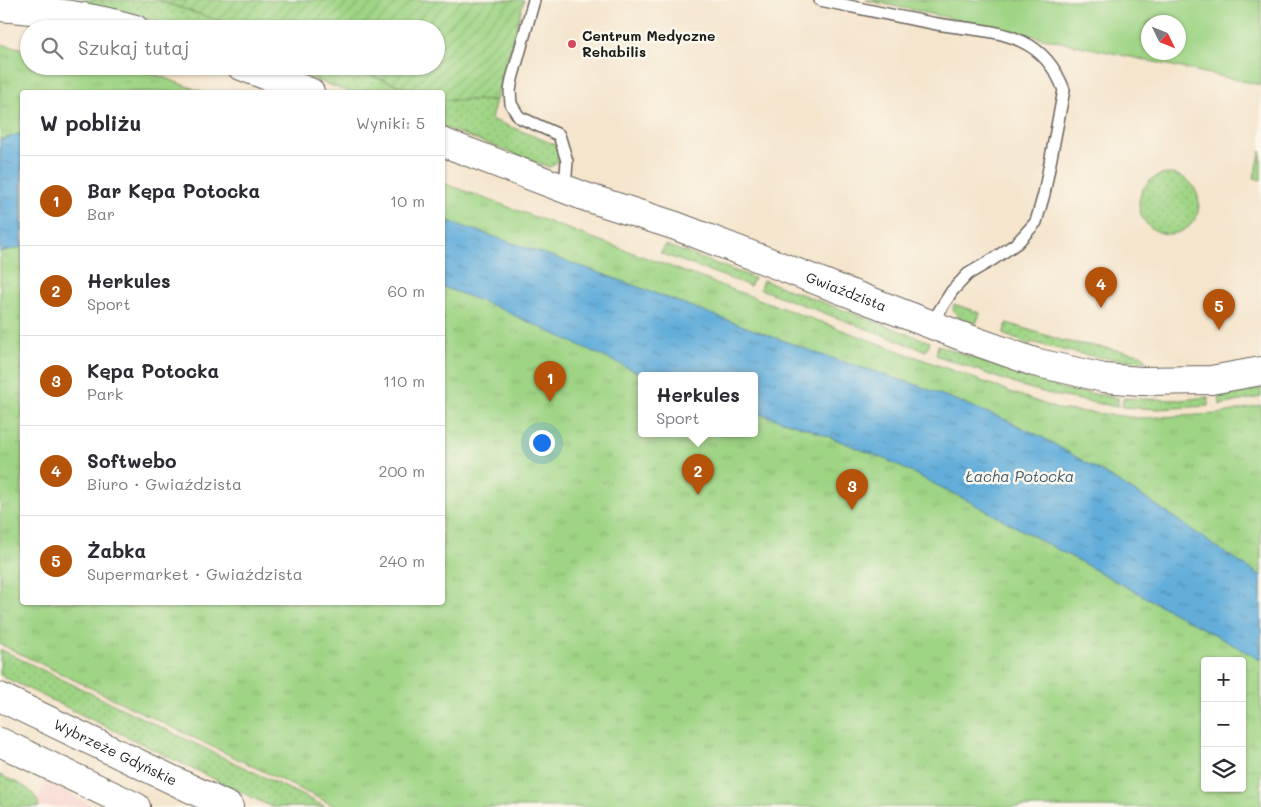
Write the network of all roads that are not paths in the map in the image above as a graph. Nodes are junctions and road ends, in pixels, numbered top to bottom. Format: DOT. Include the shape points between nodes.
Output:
graph roads {
  1 [pos="534,0"];
  2 [pos="820,0"];
  3 [pos="0,6"];
  4 [pos="103,20"];
  5 [pos="265,75"];
  6 [pos="305,90"];
  7 [pos="445,143"];
  8 [pos="565,188"];
  9 [pos="931,324"];
  10 [pos="1261,371"];
  11 [pos="0,697"];
  12 [pos="0,742"];
  13 [pos="136,807"];
  14 [pos="229,807"];
  1 -- 8 [label="lane" via="512,80 511,104 519,117 559,135 567,161"];
  2 -- 9 [label="lane" via="934,24 999,33 1040,53 1058,74 1064,90 1036,222 1017,243 968,274 952,291"];
  3 -- 4 [label="street"];
  5 -- 6 [label="street"];
  7 -- 8 [label="street, Gwiaździsta"];
  8 -- 9 [label="street, Gwiaździsta" via="676,226"];
  9 -- 10 [label="street, Gwiaździsta" via="1034,362 1104,378 1160,382 1211,380"];
  11 -- 14 [label="street, Wybrzeże Gdyńskie"];
  12 -- 13 [label="street"];
}
